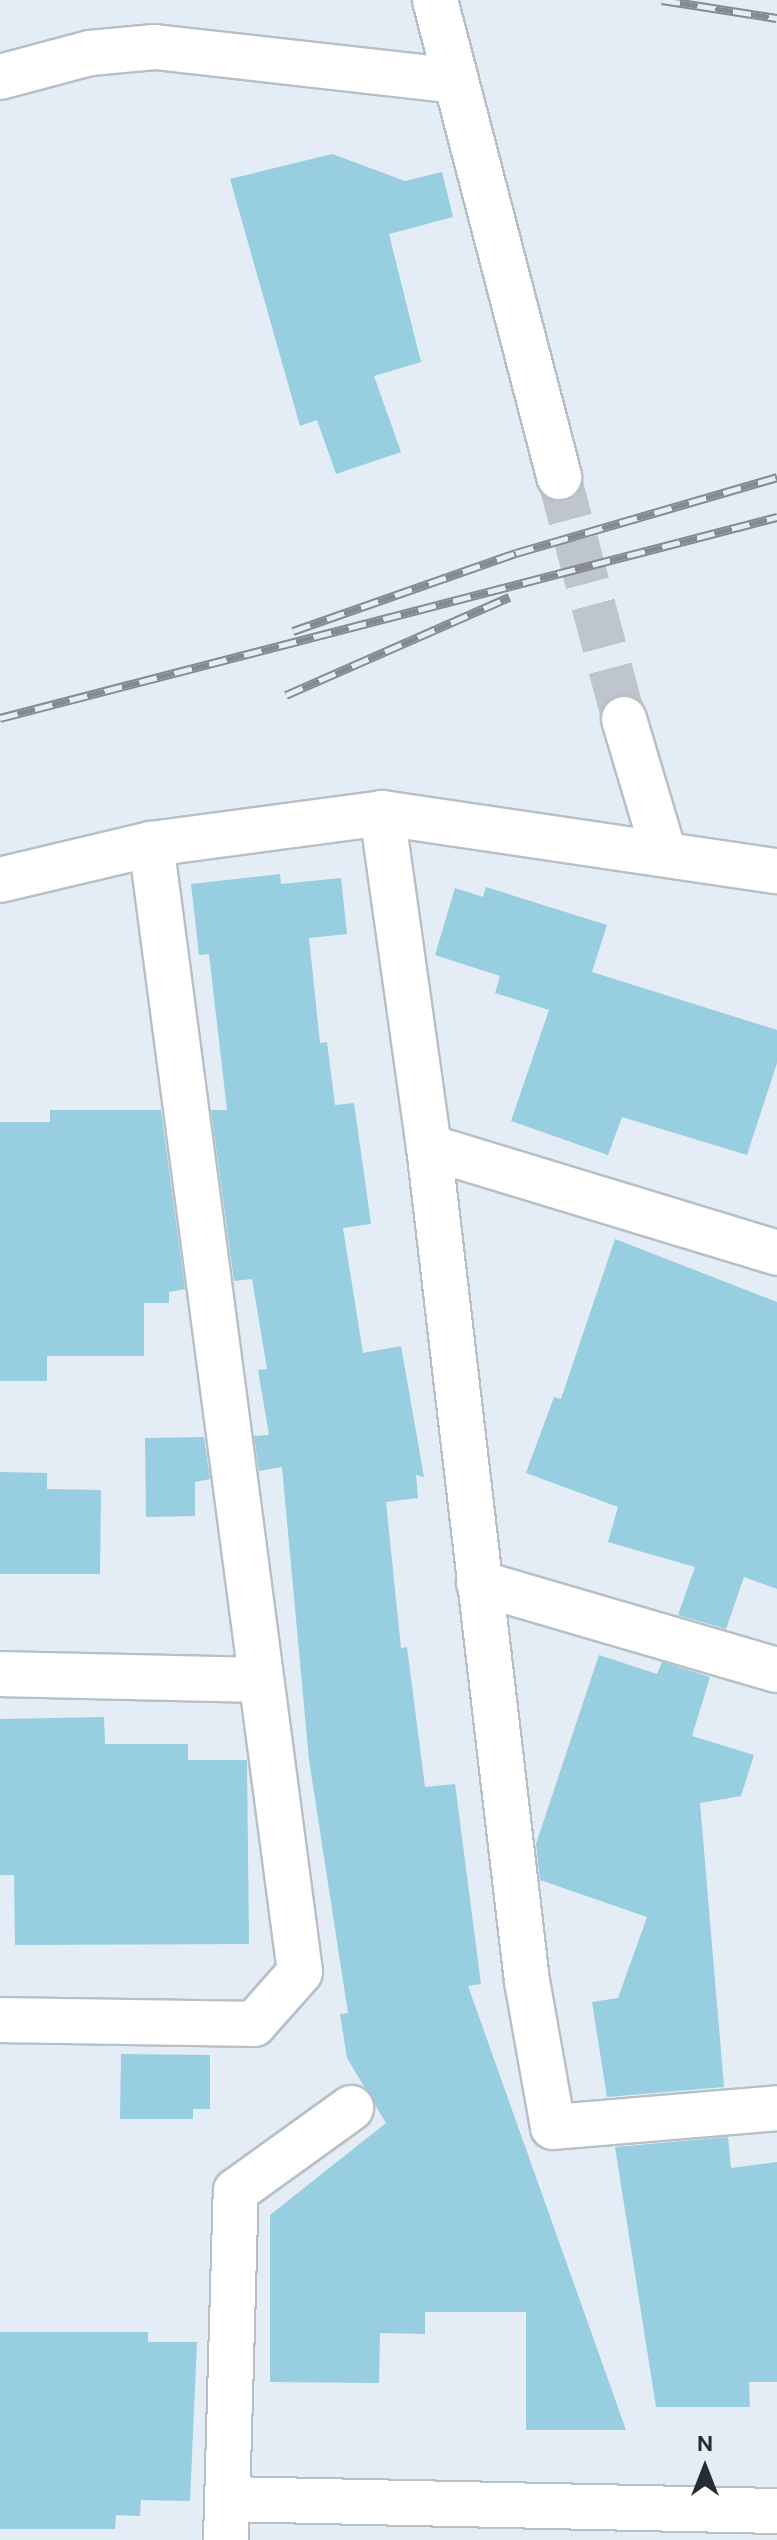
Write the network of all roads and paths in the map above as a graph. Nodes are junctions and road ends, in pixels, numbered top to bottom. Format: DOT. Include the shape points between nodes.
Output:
graph roads {
  1 [pos="435,0"];
  2 [pos="0,77"];
  3 [pos="456,81"];
  4 [pos="559,477"];
  5 [pos="624,719"];
  6 [pos="382,813"];
  7 [pos="151,844"];
  8 [pos="664,853"];
  9 [pos="777,871"];
  10 [pos="0,880"];
  11 [pos="429,1147"];
  12 [pos="777,1253"];
  13 [pos="479,1583"];
  14 [pos="777,1670"];
  15 [pos="0,1674"];
  16 [pos="261,1680"];
  17 [pos="0,2020"];
  18 [pos="351,2108"];
  19 [pos="777,2108"];
  20 [pos="777,2511"];
  21 [pos="226,2519"];
  1 -- 3 [label="street"];
  2 -- 3 [label="street" via="90,53 155,47"];
  3 -- 4 [label="street"];
  5 -- 8 [label="street"];
  6 -- 7 [label="street"];
  6 -- 8 [label="street"];
  6 -- 11 [label="street"];
  7 -- 10 [label="street"];
  7 -- 16 [label="street"];
  8 -- 9 [label="street"];
  11 -- 12 [label="street"];
  11 -- 13 [label="street"];
  13 -- 14 [label="street"];
  13 -- 19 [label="street" via="527,1981 553,2127"];
  15 -- 16 [label="street"];
  16 -- 17 [label="street" via="300,1972 254,2024"];
  18 -- 21 [label="street" via="236,2191"];
  20 -- 21 [label="street"];
}
